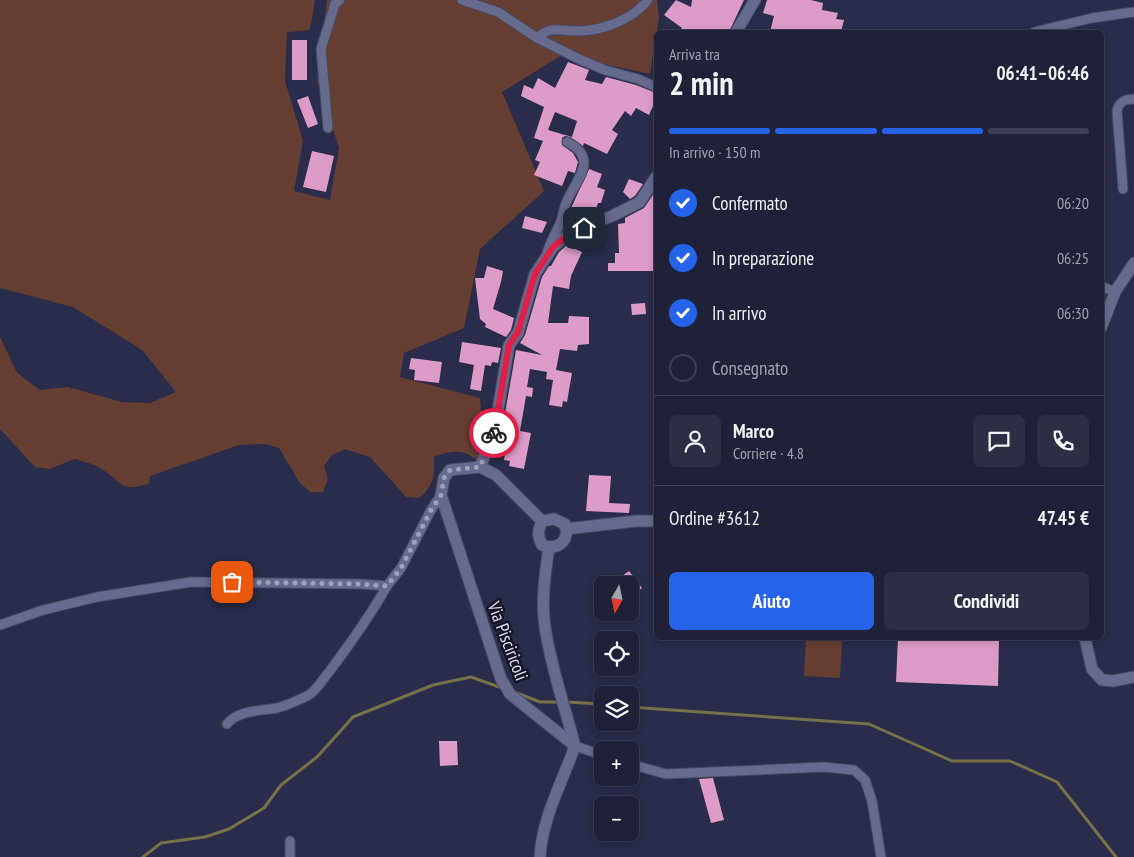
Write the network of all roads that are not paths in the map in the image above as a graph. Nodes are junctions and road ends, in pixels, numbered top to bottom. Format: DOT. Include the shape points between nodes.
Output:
graph roads {
  1 [pos="340,0"];
  2 [pos="462,0"];
  3 [pos="648,0"];
  4 [pos="755,0"];
  5 [pos="759,0"];
  6 [pos="1134,12"];
  7 [pos="737,30"];
  8 [pos="746,30"];
  9 [pos="1043,30"];
  10 [pos="537,38"];
  11 [pos="654,86"];
  12 [pos="1134,99"];
  13 [pos="328,128"];
  14 [pos="567,142"];
  15 [pos="654,182"];
  16 [pos="1122,189"];
  17 [pos="544,260"];
  18 [pos="1134,263"];
  19 [pos="1104,287"];
  20 [pos="1115,292"];
  21 [pos="1104,320"];
  22 [pos="480,467"];
  23 [pos="441,495"];
  24 [pos="542,521"];
  25 [pos="654,521"];
  26 [pos="566,529"];
  27 [pos="549,548"];
  28 [pos="387,586"];
  29 [pos="0,625"];
  30 [pos="1086,640"];
  31 [pos="1134,677"];
  32 [pos="227,724"];
  33 [pos="570,743"];
  34 [pos="594,753"];
  35 [pos="639,766"];
  36 [pos="290,841"];
  37 [pos="290,857"];
  38 [pos="540,857"];
  39 [pos="881,857"];
  1 -- 13 [label="street" via="335,4 321,49"];
  2 -- 10 [label="street" via="498,12"];
  3 -- 10 [label="street" via="628,17 602,27 578,31 545,30"];
  4 -- 7 [label="street"];
  5 -- 8 [label="street"];
  6 -- 9 [label="street"];
  10 -- 11 [label="street" via="581,60"];
  12 -- 16 [label="street" via="1118,104"];
  14 -- 17 [label="street" via="582,153 583,173 566,202"];
  15 -- 17 [label="street" via="640,202 570,233 553,247"];
  17 -- 22 [label="street" via="535,274 518,332 509,345 494,433"];
  18 -- 20 [label="street"];
  19 -- 20 [label="street"];
  20 -- 21 [label="street"];
  22 -- 23 [label="street" via="450,470 444,478"];
  22 -- 24 [label="street" via="496,475"];
  23 -- 28 [label="street" via="401,568"];
  23 -- 33 [label="street, Via Pisciricoli" via="501,679 510,694"];
  24 -- 26 [label="street" via="559,520"];
  24 -- 27 [label="street" via="538,530 539,540"];
  25 -- 26 [label="street"];
  26 -- 27 [label="street" via="564,542"];
  27 -- 33 [label="street" via="544,579 545,626 569,720"];
  28 -- 29 [label="street" via="191,582 43,610"];
  28 -- 32 [label="street" via="343,653 311,693 279,708 238,715"];
  30 -- 31 [label="street" via="1092,669 1102,680"];
  33 -- 34 [label="street"];
  33 -- 38 [label="street" via="546,820"];
  35 -- 39 [label="street" via="666,774 823,767 854,770 865,780 872,801"];
  36 -- 37 [label="street"];
}
